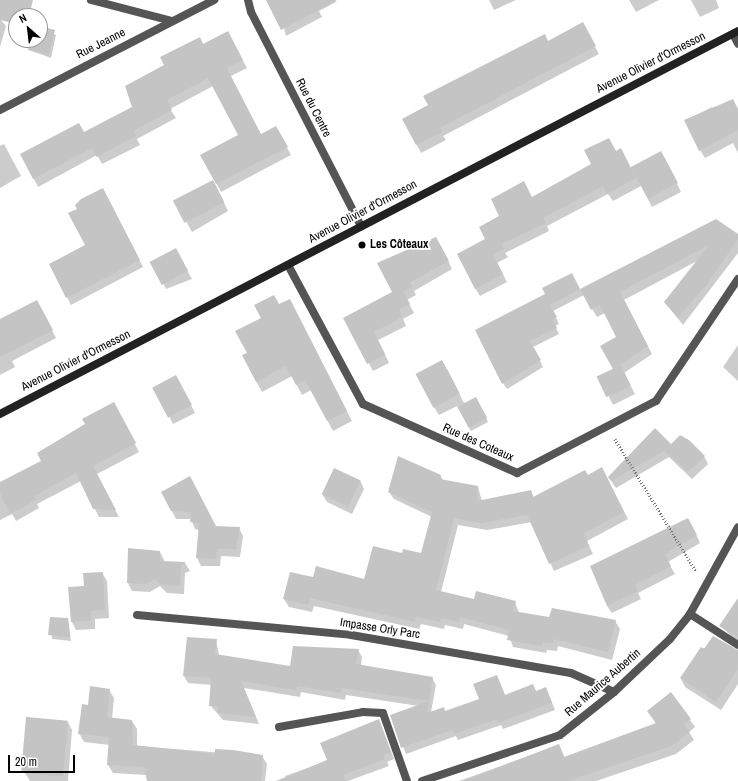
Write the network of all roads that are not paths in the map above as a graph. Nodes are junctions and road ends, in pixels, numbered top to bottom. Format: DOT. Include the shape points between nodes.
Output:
graph roads {
  1 [pos="90,0"];
  2 [pos="214,0"];
  3 [pos="248,0"];
  4 [pos="172,21"];
  5 [pos="736,33"];
  6 [pos="738,44"];
  7 [pos="0,110"];
  8 [pos="361,226"];
  9 [pos="288,265"];
  10 [pos="738,279"];
  11 [pos="0,414"];
  12 [pos="738,527"];
  13 [pos="690,614"];
  14 [pos="137,615"];
  15 [pos="738,645"];
  16 [pos="614,692"];
  17 [pos="279,727"];
  18 [pos="407,781"];
  19 [pos="422,781"];
  1 -- 4 [label="street"];
  2 -- 4 [label="street, Rue Jeanne"];
  3 -- 8 [label="street, Rue du Centre" via="251,12"];
  4 -- 7 [label="street, Rue Jeanne"];
  5 -- 6 [label="street"];
  5 -- 8 [label="main road, Avenue Olivier d'Ormesson"];
  8 -- 9 [label="main road, Avenue Olivier d'Ormesson"];
  9 -- 10 [label="street, Rue des Coteaux" via="363,404 517,473 656,401"];
  9 -- 11 [label="main road, Avenue Olivier d'Ormesson"];
  12 -- 13 [label="street, Rue Maurice Aubertin"];
  13 -- 15 [label="street"];
  13 -- 16 [label="street, Rue Maurice Aubertin" via="670,639"];
  14 -- 16 [label="street, Impasse Orly Parc" via="351,635 571,673"];
  16 -- 19 [label="street, Rue Maurice Aubertin" via="560,735"];
  17 -- 18 [label="street" via="363,712 383,713"];
}
